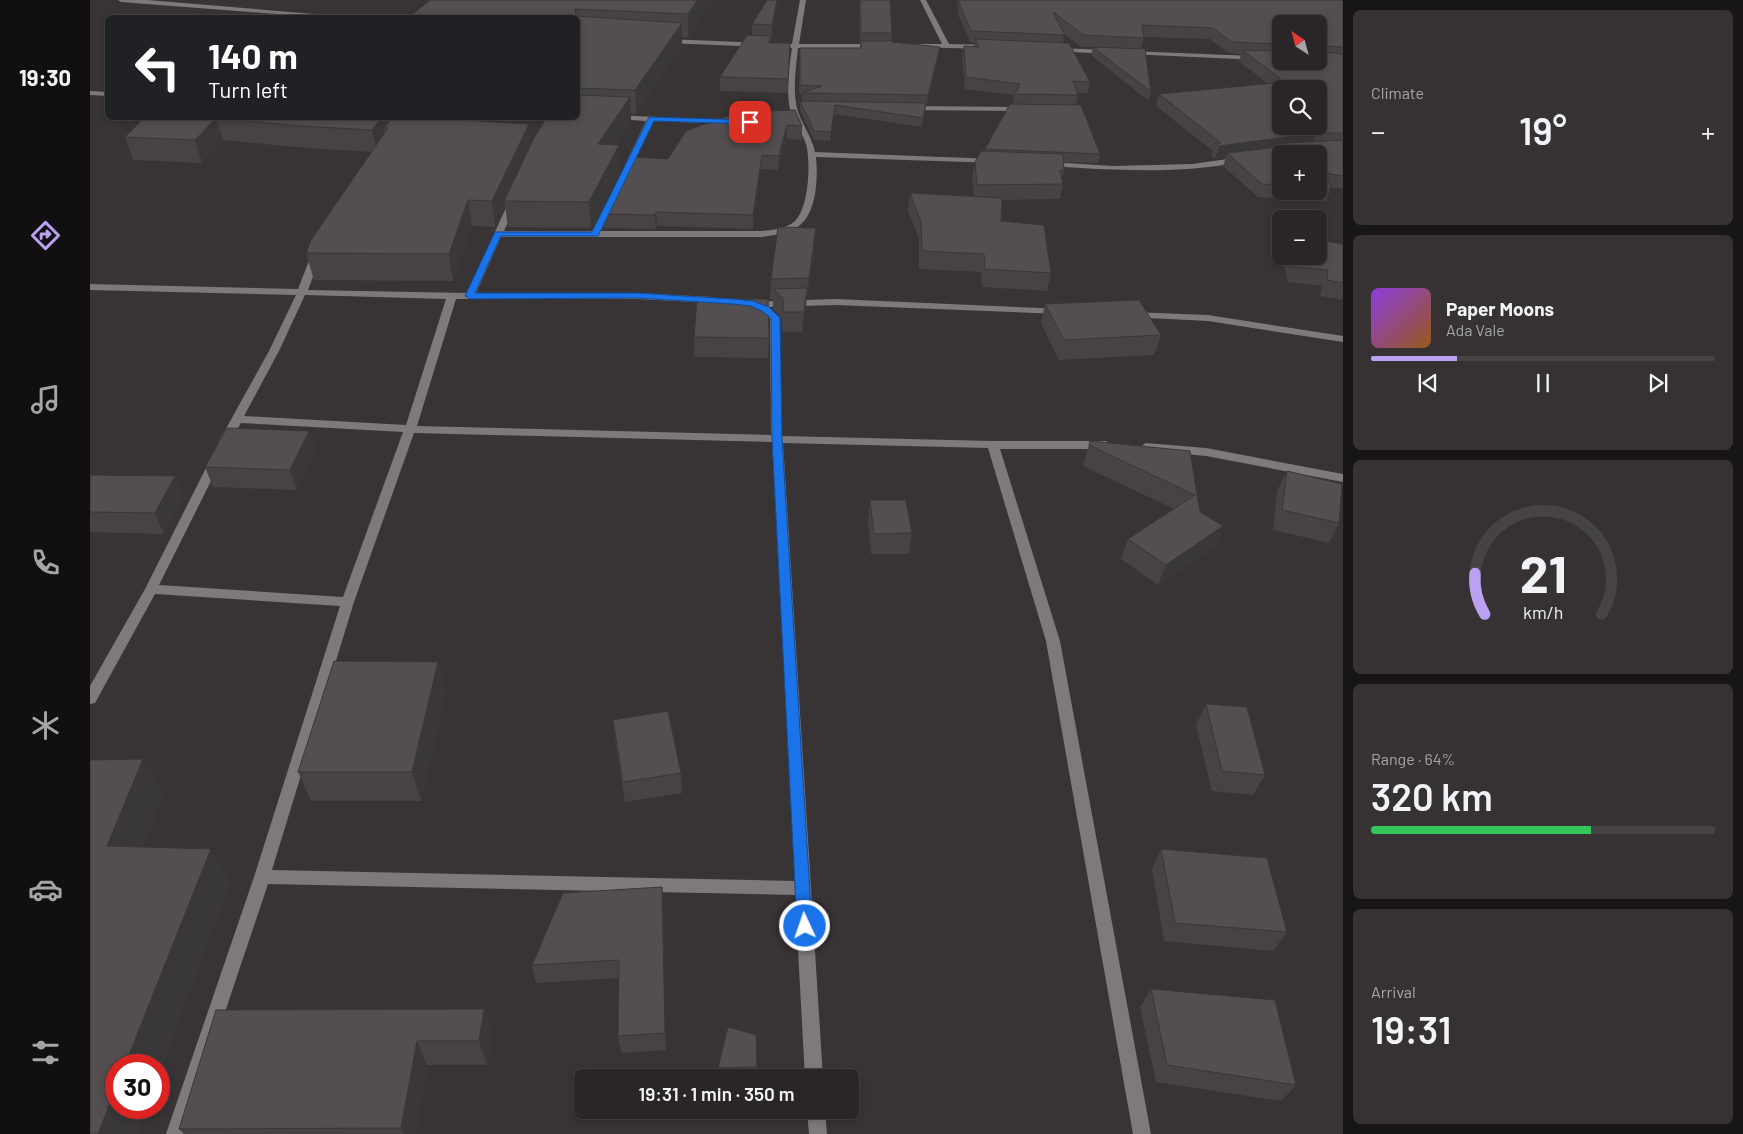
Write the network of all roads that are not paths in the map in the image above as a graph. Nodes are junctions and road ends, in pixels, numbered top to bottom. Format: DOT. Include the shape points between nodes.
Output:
graph roads {
  1 [pos="121,0"];
  2 [pos="803,0"];
  3 [pos="922,0"];
  4 [pos="330,15"];
  5 [pos="654,41"];
  6 [pos="946,45"];
  7 [pos="794,46"];
  8 [pos="889,46"];
  9 [pos="898,46"];
  10 [pos="996,47"];
  11 [pos="1045,49"];
  12 [pos="1114,52"];
  13 [pos="1124,52"];
  14 [pos="1272,59"];
  15 [pos="90,93"];
  16 [pos="105,94"];
  17 [pos="793,106"];
  18 [pos="802,106"];
  19 [pos="901,108"];
  20 [pos="1029,110"];
  21 [pos="605,116"];
  22 [pos="652,119"];
  23 [pos="737,122"];
  24 [pos="813,154"];
  25 [pos="1248,158"];
  26 [pos="1006,162"];
  27 [pos="1035,164"];
  28 [pos="621,181"];
  29 [pos="516,194"];
  30 [pos="612,199"];
  31 [pos="498,234"];
  32 [pos="595,234"];
  33 [pos="320,244"];
  34 [pos="90,287"];
  35 [pos="302,292"];
  36 [pos="452,296"];
  37 [pos="470,296"];
  38 [pos="723,301"];
  39 [pos="1069,312"];
  40 [pos="1119,314"];
  41 [pos="1343,338"];
  42 [pos="236,419"];
  43 [pos="410,429"];
  44 [pos="777,439"];
  45 [pos="993,445"];
  46 [pos="1118,445"];
  47 [pos="1138,446"];
  48 [pos="1343,478"];
  49 [pos="151,589"];
  50 [pos="348,602"];
  51 [pos="90,699"];
  52 [pos="262,877"];
  53 [pos="803,888"];
  54 [pos="813,1069"];
  55 [pos="817,1119"];
  56 [pos="175,1134"];
  57 [pos="818,1134"];
  58 [pos="1142,1134"];
  1 -- 4 [label="street"];
  2 -- 7 [label="street"];
  3 -- 6 [label="street"];
  5 -- 7 [label="street"];
  6 -- 9 [label="street"];
  6 -- 10 [label="street"];
  7 -- 8 [label="street"];
  7 -- 17 [label="street"];
  11 -- 12 [label="street"];
  13 -- 14 [label="street"];
  15 -- 16 [label="street"];
  17 -- 18 [label="street"];
  17 -- 24 [label="street" via="794,120"];
  19 -- 20 [label="street"];
  21 -- 22 [label="street"];
  22 -- 23 [label="street"];
  22 -- 28 [label="street"];
  24 -- 26 [label="street"];
  24 -- 32 [label="street" via="814,175 804,214 798,223 784,230 762,234"];
  25 -- 27 [label="street" via="1192,166 1114,168"];
  29 -- 31 [label="street"];
  30 -- 32 [label="street"];
  31 -- 32 [label="street"];
  31 -- 37 [label="street"];
  33 -- 35 [label="street"];
  34 -- 35 [label="street"];
  35 -- 36 [label="street"];
  35 -- 42 [label="street" via="274,352"];
  36 -- 37 [label="street"];
  36 -- 43 [label="street"];
  37 -- 38 [label="street" via="637,296"];
  39 -- 44 [label="street" via="835,302 748,303 766,309 775,318"];
  40 -- 41 [label="street" via="1208,318"];
  42 -- 43 [label="street"];
  42 -- 49 [label="street"];
  43 -- 44 [label="street"];
  43 -- 50 [label="street"];
  44 -- 45 [label="street"];
  44 -- 53 [label="street"];
  45 -- 46 [label="street"];
  45 -- 58 [label="street" via="1053,641"];
  47 -- 48 [label="street" via="1206,452"];
  49 -- 50 [label="street"];
  49 -- 51 [label="street"];
  50 -- 52 [label="street"];
  52 -- 53 [label="street"];
  52 -- 56 [label="street"];
  53 -- 54 [label="street"];
  55 -- 57 [label="street"];
}
